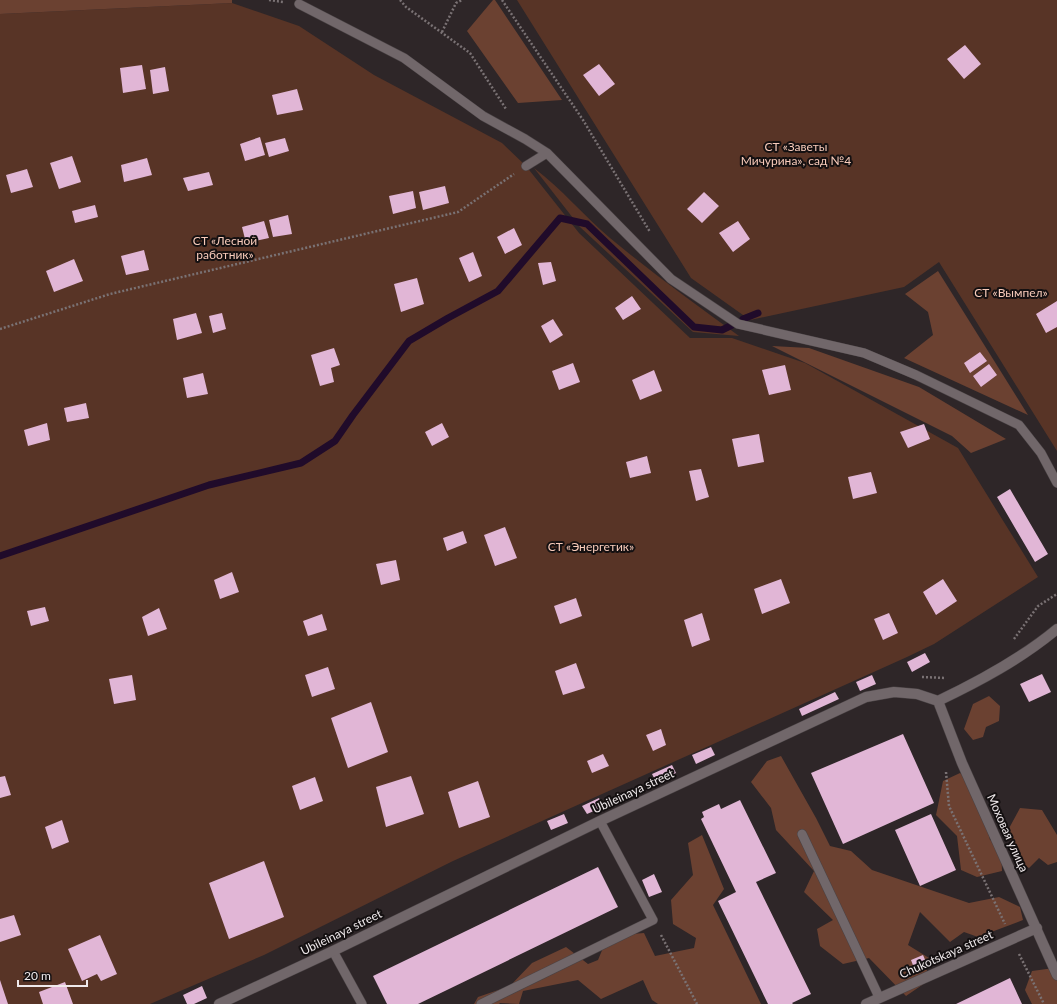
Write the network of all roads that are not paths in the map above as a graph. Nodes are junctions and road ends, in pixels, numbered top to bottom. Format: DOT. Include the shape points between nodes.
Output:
graph roads {
  1 [pos="299,4"];
  2 [pos="547,153"];
  3 [pos="526,166"];
  4 [pos="1057,483"];
  5 [pos="1057,629"];
  6 [pos="938,700"];
  7 [pos="600,821"];
  8 [pos="802,834"];
  9 [pos="1037,928"];
  10 [pos="333,951"];
  11 [pos="1057,975"];
  12 [pos="879,997"];
  13 [pos="220,1004"];
  14 [pos="362,1004"];
  15 [pos="481,1004"];
  16 [pos="866,1004"];
  1 -- 2 [label="lane" via="404,58 483,116"];
  2 -- 3 [label="lane"];
  2 -- 4 [label="lane" via="670,279 738,324 864,353 1019,425 1041,453"];
  5 -- 6 [label="street" via="996,672"];
  6 -- 7 [label="street, Ubileinaya street" via="917,694 894,692 866,697"];
  6 -- 9 [label="street, Моховая улица" via="962,763"];
  7 -- 10 [label="street, Ubileinaya street"];
  7 -- 15 [label="lane" via="653,920"];
  8 -- 12 [label="lane"];
  9 -- 11 [label="street, Моховая улица"];
  9 -- 12 [label="street, Chukotskaya street"];
  10 -- 13 [label="street, Ubileinaya street"];
  10 -- 14 [label="lane"];
  12 -- 16 [label="street, Chukotskaya street"];
}
